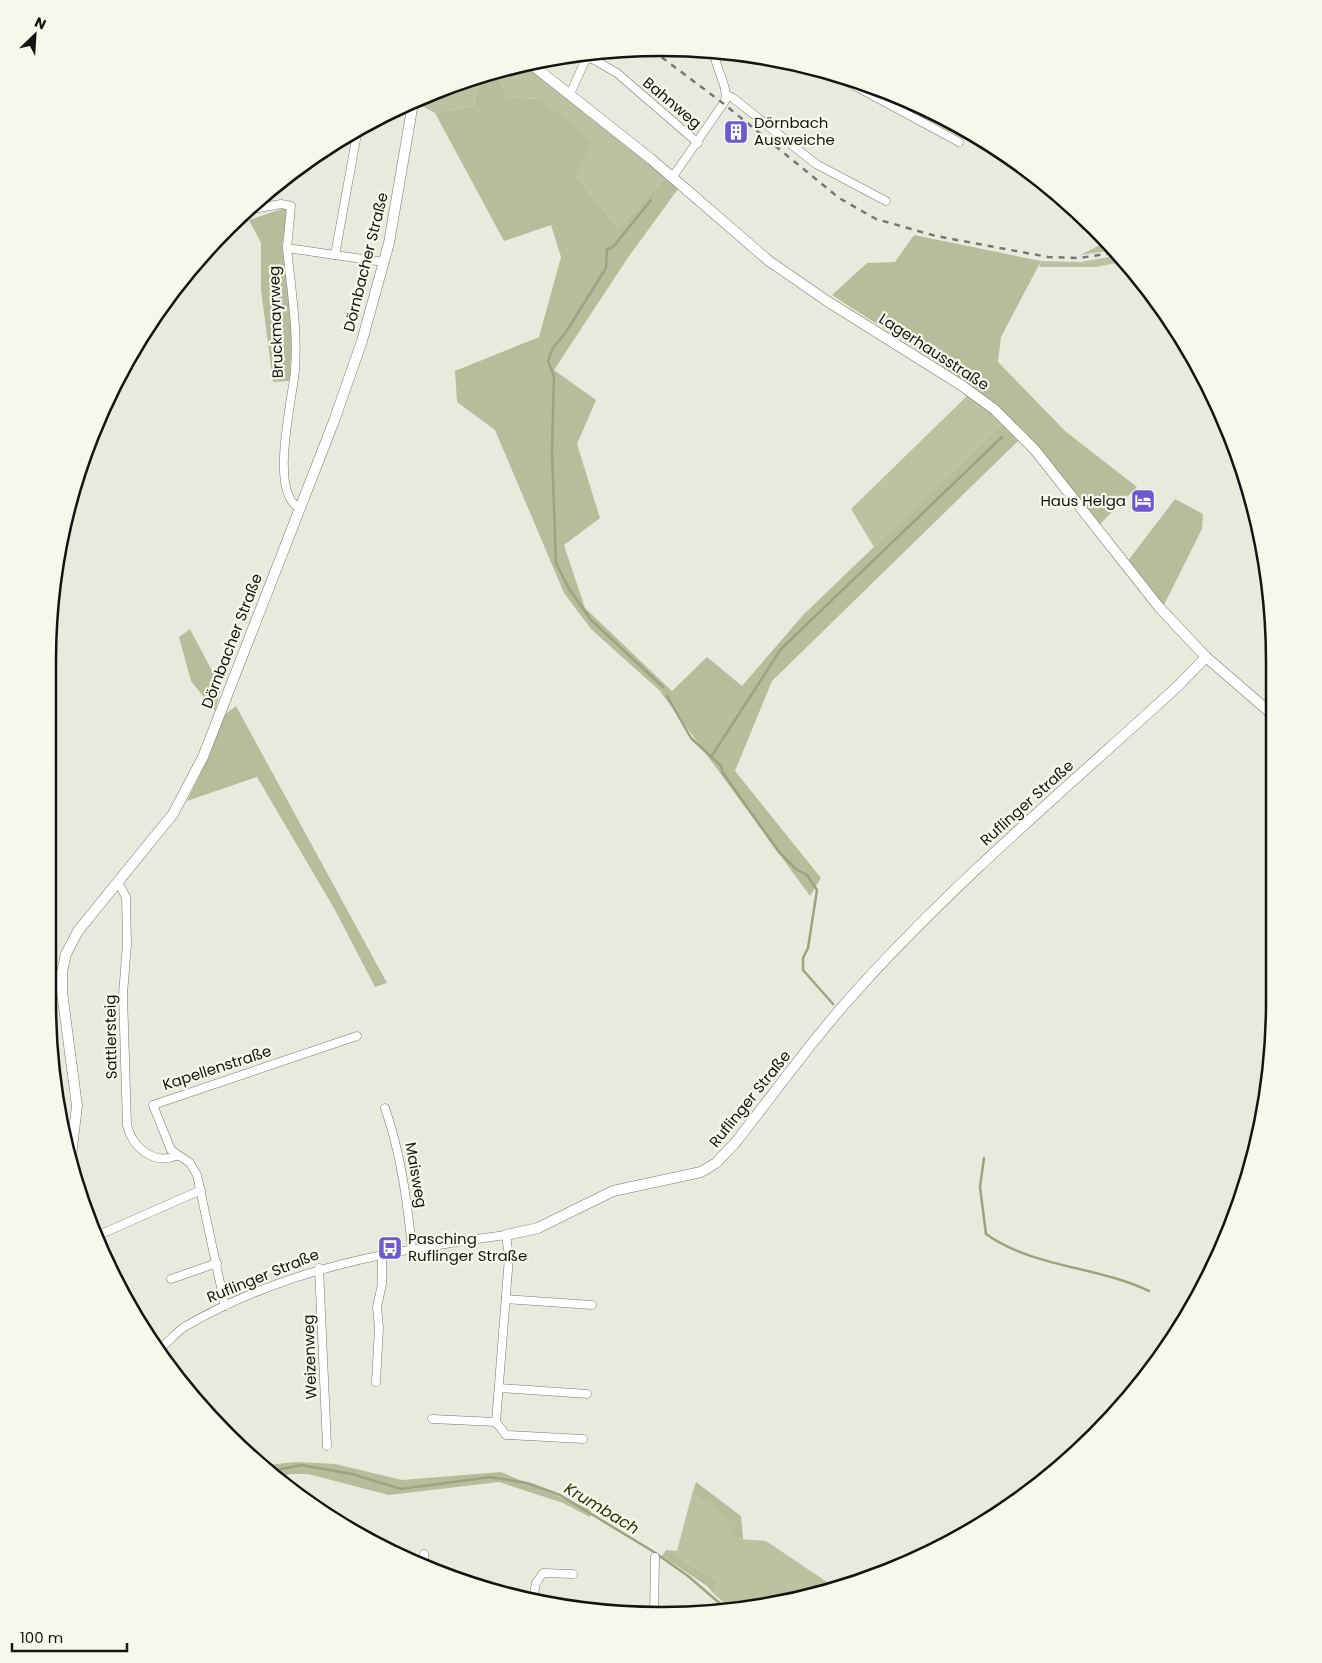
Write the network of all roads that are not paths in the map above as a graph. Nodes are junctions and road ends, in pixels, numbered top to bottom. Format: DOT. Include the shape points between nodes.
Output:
graph roads {
  1 [pos="715,59"];
  2 [pos="595,60"];
  3 [pos="586,61"];
  4 [pos="538,69"];
  5 [pos="867,93"];
  6 [pos="570,94"];
  7 [pos="727,95"];
  8 [pos="412,111"];
  9 [pos="356,139"];
  10 [pos="959,142"];
  11 [pos="698,143"];
  12 [pos="672,178"];
  13 [pos="886,201"];
  14 [pos="260,208"];
  15 [pos="287,248"];
  16 [pos="336,255"];
  17 [pos="384,262"];
  18 [pos="300,508"];
  19 [pos="1206,657"];
  20 [pos="1266,708"];
  21 [pos="118,884"];
  22 [pos="357,1036"];
  23 [pos="385,1108"];
  24 [pos="71,1134"];
  25 [pos="176,1156"];
  26 [pos="201,1190"];
  27 [pos="102,1234"];
  28 [pos="506,1235"];
  29 [pos="412,1248"];
  30 [pos="382,1254"];
  31 [pos="217,1263"];
  32 [pos="320,1268"];
  33 [pos="171,1279"];
  34 [pos="506,1299"];
  35 [pos="592,1305"];
  36 [pos="225,1306"];
  37 [pos="163,1346"];
  38 [pos="376,1382"];
  39 [pos="499,1388"];
  40 [pos="587,1394"];
  41 [pos="432,1419"];
  42 [pos="496,1422"];
  43 [pos="583,1439"];
  44 [pos="327,1446"];
  45 [pos="655,1557"];
  46 [pos="573,1574"];
  47 [pos="534,1593"];
  48 [pos="654,1607"];
  1 -- 7 [label="street"];
  2 -- 11 [label="street, Bahnweg" via="617,73"];
  3 -- 6 [label="street, Bahnweg"];
  4 -- 6 [label="street, Lagerhausstraße"];
  5 -- 10 [label="street"];
  6 -- 12 [label="street, Lagerhausstraße"];
  7 -- 11 [label="street, Bahnweg"];
  7 -- 13 [label="street" via="816,164"];
  8 -- 17 [label="street, Dörnbacher Straße"];
  9 -- 16 [label="street"];
  11 -- 12 [label="street, Bahnweg"];
  12 -- 19 [label="street, Lagerhausstraße" via="731,231 791,277 994,409 1035,450 1140,586"];
  14 -- 15 [label="street, Bruckmayrweg" via="281,204 291,206"];
  15 -- 16 [label="street"];
  15 -- 18 [label="street, Bruckmayrweg" via="295,370 286,421 285,472 289,498 294,506"];
  16 -- 17 [label="street"];
  17 -- 18 [label="street, Dörnbacher Straße" via="354,367"];
  18 -- 21 [label="street, Dörnbacher Straße" via="195,775 173,814"];
  19 -- 20 [label="street, Lagerhausstraße"];
  19 -- 28 [label="street, Ruflinger Straße" via="970,875 885,960 716,1163 691,1175 613,1191 538,1228"];
  21 -- 24 [label="street, Dörnbacher Straße" via="78,932 64,964 63,999 77,1106"];
  21 -- 25 [label="street, Sattlersteig" via="126,897 123,994 127,1125 134,1142 146,1153 161,1158"];
  22 -- 25 [label="street, Kapellenstraße" via="152,1105 167,1144"];
  23 -- 29 [label="street, Maisweg" via="404,1174"];
  25 -- 26 [label="street, Kapellenstraße" via="192,1166"];
  26 -- 27 [label="street"];
  26 -- 31 [label="street, Kapellenstraße"];
  28 -- 29 [label="street, Ruflinger Straße"];
  28 -- 34 [label="street" via="509,1258"];
  29 -- 30 [label="street, Ruflinger Straße"];
  30 -- 32 [label="street, Ruflinger Straße"];
  30 -- 38 [label="street" via="382,1284 377,1307"];
  31 -- 33 [label="street"];
  31 -- 36 [label="street, Kapellenstraße"];
  32 -- 36 [label="street, Ruflinger Straße"];
  32 -- 44 [label="street, Weizenweg"];
  34 -- 35 [label="street"];
  34 -- 39 [label="street"];
  36 -- 37 [label="street, Ruflinger Straße" via="182,1328"];
  39 -- 40 [label="street"];
  39 -- 42 [label="street"];
  41 -- 42 [label="street"];
  42 -- 43 [label="street" via="506,1435"];
  45 -- 48 [label="street"];
  46 -- 47 [label="street" via="543,1573"];
}
